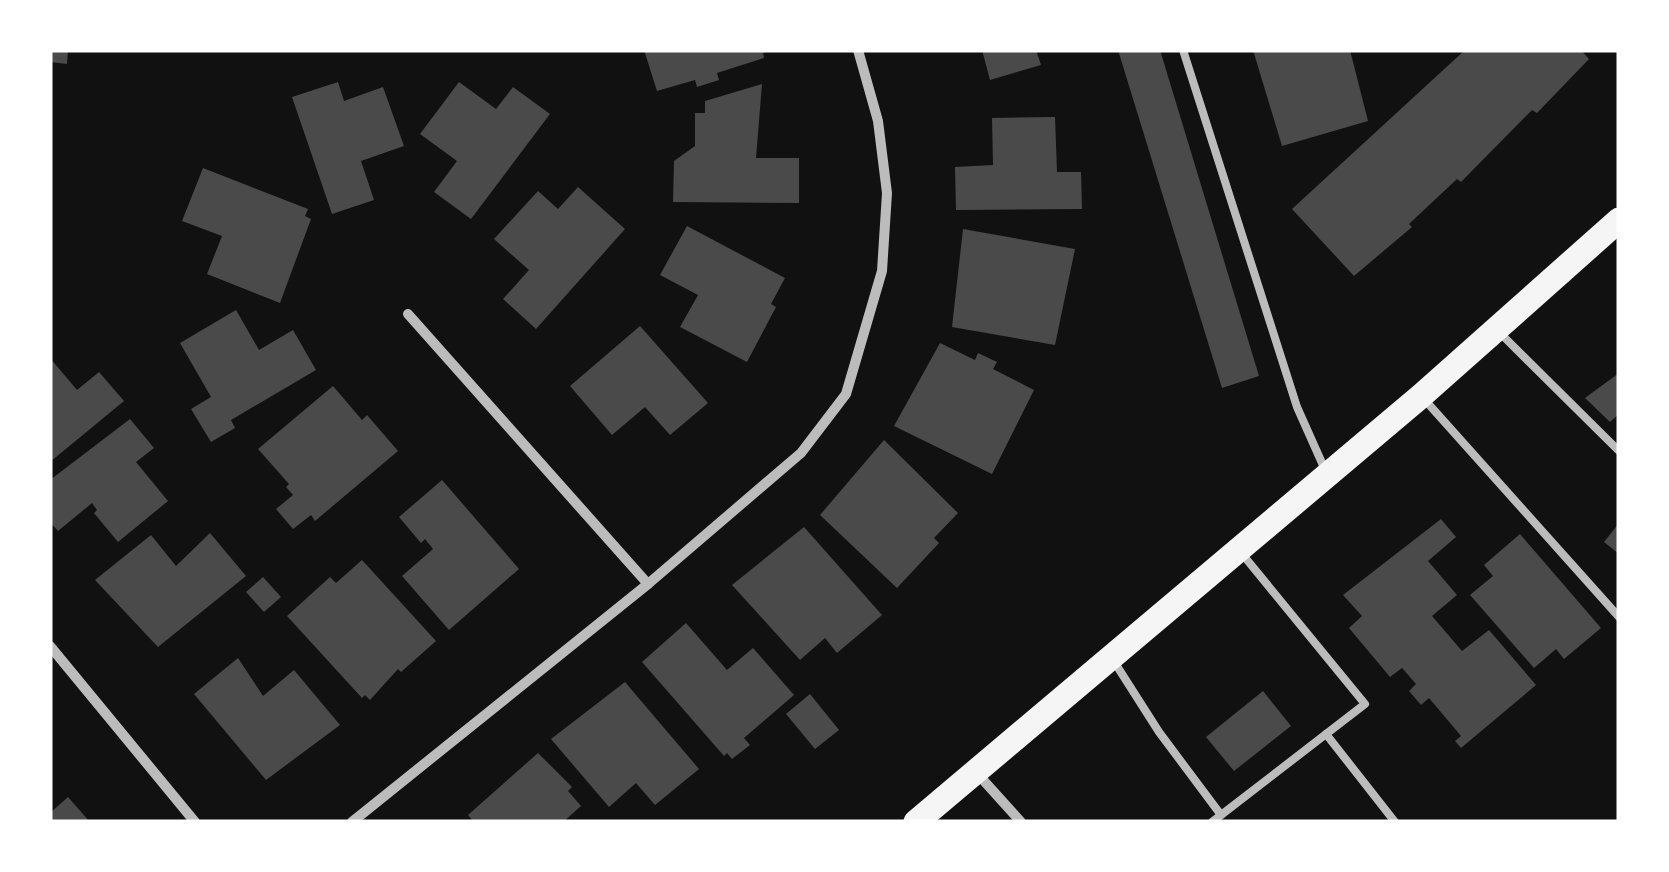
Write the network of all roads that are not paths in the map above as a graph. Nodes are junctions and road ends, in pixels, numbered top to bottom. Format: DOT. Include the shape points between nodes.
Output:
graph roads {
  1 [pos="858,50"];
  2 [pos="1183,50"];
  3 [pos="1619,220"];
  4 [pos="408,314"];
  5 [pos="1496,330"];
  6 [pos="1421,396"];
  7 [pos="1619,451"];
  8 [pos="1328,476"];
  9 [pos="1240,551"];
  10 [pos="648,584"];
  11 [pos="1619,616"];
  12 [pos="50,646"];
  13 [pos="1113,660"];
  14 [pos="1326,734"];
  15 [pos="974,771"];
  16 [pos="1222,815"];
  17 [pos="195,822"];
  18 [pos="352,822"];
  19 [pos="916,822"];
  20 [pos="1021,822"];
  21 [pos="1212,822"];
  22 [pos="1395,822"];
  1 -- 10 [label="street" via="878,121 887,193 882,271 846,394 801,453"];
  2 -- 8 [label="lane" via="1297,406"];
  3 -- 5 [label="main road"];
  4 -- 10 [label="street"];
  5 -- 6 [label="main road"];
  5 -- 7 [label="lane"];
  6 -- 8 [label="main road"];
  6 -- 11 [label="lane"];
  8 -- 9 [label="main road"];
  9 -- 13 [label="main road"];
  9 -- 14 [label="lane" via="1365,704"];
  10 -- 18 [label="street"];
  12 -- 17 [label="street"];
  13 -- 15 [label="main road"];
  13 -- 16 [label="lane"];
  14 -- 16 [label="lane"];
  14 -- 22 [label="lane"];
  15 -- 19 [label="main road"];
  15 -- 20 [label="street"];
  16 -- 21 [label="lane"];
}
